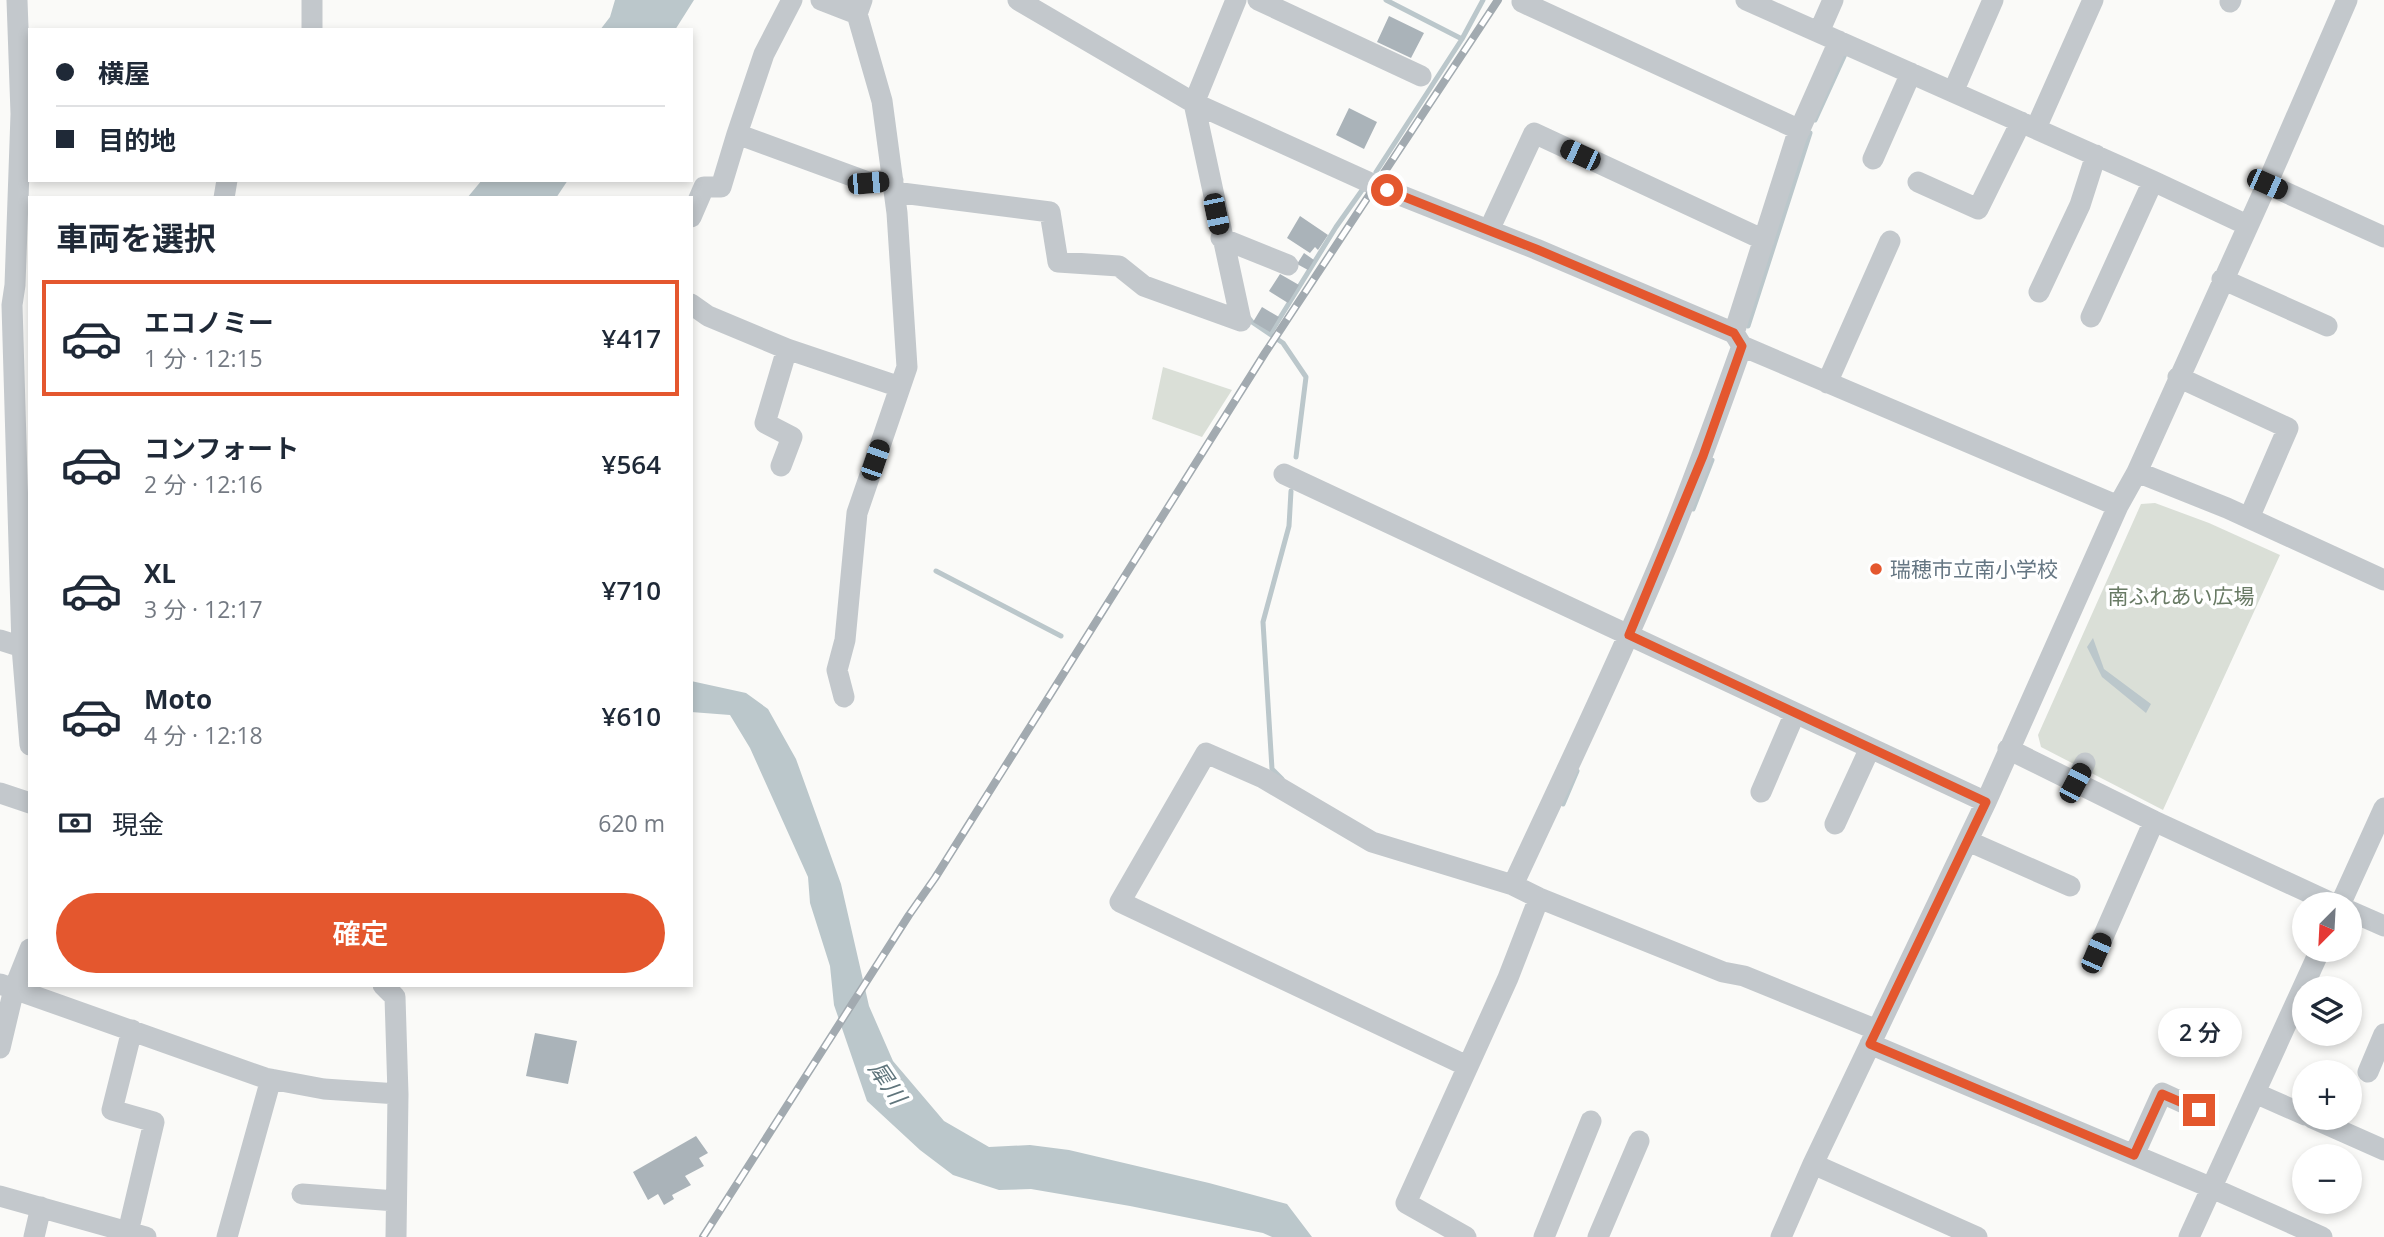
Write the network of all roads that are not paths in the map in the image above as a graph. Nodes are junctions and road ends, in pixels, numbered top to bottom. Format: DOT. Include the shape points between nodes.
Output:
graph roads {
  1 [pos="17,0"];
  2 [pos="312,0"];
  3 [pos="792,0"];
  4 [pos="821,0"];
  5 [pos="1017,0"];
  6 [pos="1236,0"];
  7 [pos="1258,0"];
  8 [pos="1523,0"];
  9 [pos="1746,0"];
  10 [pos="1833,0"];
  11 [pos="1993,0"];
  12 [pos="2093,0"];
  13 [pos="2347,0"];
  14 [pos="859,7"];
  15 [pos="312,28"];
  16 [pos="1819,32"];
  17 [pos="1839,41"];
  18 [pos="1910,73"];
  19 [pos="1421,76"];
  20 [pos="1953,92"];
  21 [pos="1194,103"];
  22 [pos="25,116"];
  23 [pos="2028,125"];
  24 [pos="1800,130"];
  25 [pos="737,134"];
  26 [pos="2096,155"];
  27 [pos="1873,159"];
  28 [pos="2153,181"];
  29 [pos="1918,182"];
  30 [pos="2267,184"];
  31 [pos="893,186"];
  32 [pos="693,212"];
  33 [pos="2247,225"];
  34 [pos="1489,230"];
  35 [pos="2384,237"];
  36 [pos="1221,238"];
  37 [pos="1764,240"];
  38 [pos="1890,241"];
  39 [pos="1288,265"];
  40 [pos="2222,279"];
  41 [pos="2039,292"];
  42 [pos="14,295"];
  43 [pos="693,305"];
  44 [pos="2091,317"];
  45 [pos="2327,326"];
  46 [pos="1738,339"];
  47 [pos="787,348"];
  48 [pos="2178,377"];
  49 [pos="1827,383"];
  50 [pos="900,387"];
  51 [pos="781,466"];
  52 [pos="2137,472"];
  53 [pos="1284,474"];
  54 [pos="2118,506"];
  55 [pos="2249,518"];
  56 [pos="24,522"];
  57 [pos="2384,580"];
  58 [pos="1629,635"];
  59 [pos="0,640"];
  60 [pos="22,647"];
  61 [pos="844,697"];
  62 [pos="1795,713"];
  63 [pos="28,720"];
  64 [pos="1870,748"];
  65 [pos="2008,749"];
  66 [pos="2085,764"];
  67 [pos="2075,783"];
  68 [pos="1761,792"];
  69 [pos="0,793"];
  70 [pos="28,802"];
  71 [pos="1986,802"];
  72 [pos="2384,808"];
  73 [pos="2154,821"];
  74 [pos="1835,824"];
  75 [pos="1968,841"];
  76 [pos="1513,885"];
  77 [pos="2070,886"];
  78 [pos="2310,892"];
  79 [pos="2344,892"];
  80 [pos="1539,898"];
  81 [pos="2362,916"];
  82 [pos="2384,926"];
  83 [pos="28,952"];
  84 [pos="2096,953"];
  85 [pos="2315,962"];
  86 [pos="7,986"];
  87 [pos="385,987"];
  88 [pos="132,1030"];
  89 [pos="2384,1034"];
  90 [pos="1873,1037"];
  91 [pos="0,1048"];
  92 [pos="1466,1066"];
  93 [pos="2368,1072"];
  94 [pos="271,1079"];
  95 [pos="2255,1093"];
  96 [pos="398,1094"];
  97 [pos="2292,1109"];
  98 [pos="2199,1110"];
  99 [pos="1591,1121"];
  100 [pos="2339,1130"];
  101 [pos="1639,1141"];
  102 [pos="2384,1150"];
  103 [pos="2134,1155"];
  104 [pos="1813,1164"];
  105 [pos="2212,1188"];
  106 [pos="302,1194"];
  107 [pos="0,1196"];
  108 [pos="396,1201"];
  109 [pos="41,1207"];
  110 [pos="96,1230"];
  111 [pos="137,1234"];
  112 [pos="34,1237"];
  113 [pos="227,1237"];
  114 [pos="396,1237"];
  115 [pos="1466,1237"];
  116 [pos="1544,1237"];
  117 [pos="1598,1237"];
  118 [pos="1781,1237"];
  119 [pos="1977,1237"];
  120 [pos="2189,1237"];
  121 [pos="2322,1237"];
  1 -- 22 [label="street"];
  2 -- 15 [label="street"];
  3 -- 25 [label="street" via="764,54"];
  4 -- 14 [label="street"];
  5 -- 21 [label="street"];
  6 -- 21 [label="street"];
  7 -- 19 [label="street"];
  8 -- 24 [label="street"];
  9 -- 16 [label="street"];
  10 -- 16 [label="street"];
  11 -- 20 [label="street"];
  12 -- 23 [label="street"];
  13 -- 30 [label="street"];
  14 -- 31 [label="street" via="882,101"];
  16 -- 17 [label="street"];
  17 -- 18 [label="street"];
  17 -- 24 [label="street"];
  18 -- 20 [label="street"];
  18 -- 27 [label="street"];
  20 -- 23 [label="street"];
  21 -- 34 [label="street" via="1377,186"];
  21 -- 36 [label="street"];
  22 -- 42 [label="street"];
  23 -- 26 [label="street"];
  23 -- 29 [label="street" via="1978,209"];
  24 -- 37 [label="street"];
  25 -- 31 [label="street" via="868,183"];
  25 -- 32 [label="street" via="721,187 704,187"];
  26 -- 28 [label="street"];
  26 -- 41 [label="street" via="2080,205"];
  28 -- 33 [label="street"];
  28 -- 44 [label="street"];
  30 -- 33 [label="street"];
  30 -- 35 [label="street"];
  31 -- 36 [label="street" via="1050,212 1058,262 1119,266 1144,286 1241,321"];
  31 -- 50 [label="street" via="907,367"];
  33 -- 40 [label="street"];
  34 -- 37 [label="street" via="1534,134"];
  34 -- 46 [label="street"];
  36 -- 39 [label="street"];
  37 -- 46 [label="street"];
  38 -- 49 [label="street"];
  40 -- 45 [label="street"];
  40 -- 48 [label="street"];
  42 -- 56 [label="street"];
  43 -- 47 [label="street"];
  46 -- 49 [label="street"];
  46 -- 58 [label="street" via="1703,456"];
  47 -- 50 [label="street"];
  47 -- 51 [label="street" via="765,422 792,437"];
  48 -- 52 [label="street"];
  48 -- 55 [label="street" via="2288,428"];
  49 -- 54 [label="street"];
  50 -- 61 [label="street" via="857,513 845,640 837,670"];
  52 -- 54 [label="street"];
  52 -- 55 [label="street"];
  53 -- 58 [label="street"];
  54 -- 65 [label="street"];
  55 -- 57 [label="street"];
  56 -- 60 [label="street"];
  58 -- 62 [label="street"];
  58 -- 76 [label="street"];
  59 -- 60 [label="street"];
  60 -- 63 [label="street"];
  62 -- 64 [label="street"];
  62 -- 68 [label="street"];
  64 -- 71 [label="street"];
  64 -- 74 [label="street"];
  65 -- 67 [label="street"];
  65 -- 71 [label="street"];
  66 -- 67 [label="street"];
  67 -- 73 [label="street"];
  69 -- 70 [label="street"];
  71 -- 75 [label="street"];
  72 -- 79 [label="street"];
  73 -- 78 [label="street"];
  73 -- 84 [label="street"];
  75 -- 77 [label="street"];
  75 -- 90 [label="street"];
  76 -- 80 [label="street"];
  76 -- 92 [label="street" via="1372,842 1263,778 1206,753 1121,902"];
  80 -- 90 [label="street" via="1723,972 1744,976"];
  80 -- 92 [label="street"];
  81 -- 82 [label="street"];
  83 -- 86 [label="street"];
  85 -- 95 [label="street"];
  86 -- 88 [label="street"];
  86 -- 91 [label="street"];
  87 -- 96 [label="street" via="395,997"];
  88 -- 94 [label="street"];
  88 -- 111 [label="street" via="112,1110 154,1122"];
  89 -- 93 [label="street"];
  90 -- 103 [label="street"];
  90 -- 104 [label="street"];
  92 -- 115 [label="street" via="1406,1203"];
  94 -- 96 [label="street" via="324,1089"];
  94 -- 113 [label="street"];
  95 -- 97 [label="street"];
  95 -- 105 [label="street"];
  96 -- 108 [label="street"];
  98 -- 103 [label="street" via="2162,1094"];
  99 -- 116 [label="street"];
  100 -- 102 [label="street"];
  101 -- 117 [label="street"];
  103 -- 105 [label="street"];
  104 -- 118 [label="street"];
  104 -- 119 [label="street"];
  105 -- 120 [label="street"];
  105 -- 121 [label="street"];
  106 -- 108 [label="street"];
  107 -- 109 [label="street"];
  108 -- 114 [label="street"];
  109 -- 110 [label="street"];
  109 -- 112 [label="street"];
  110 -- 111 [label="street"];
}
